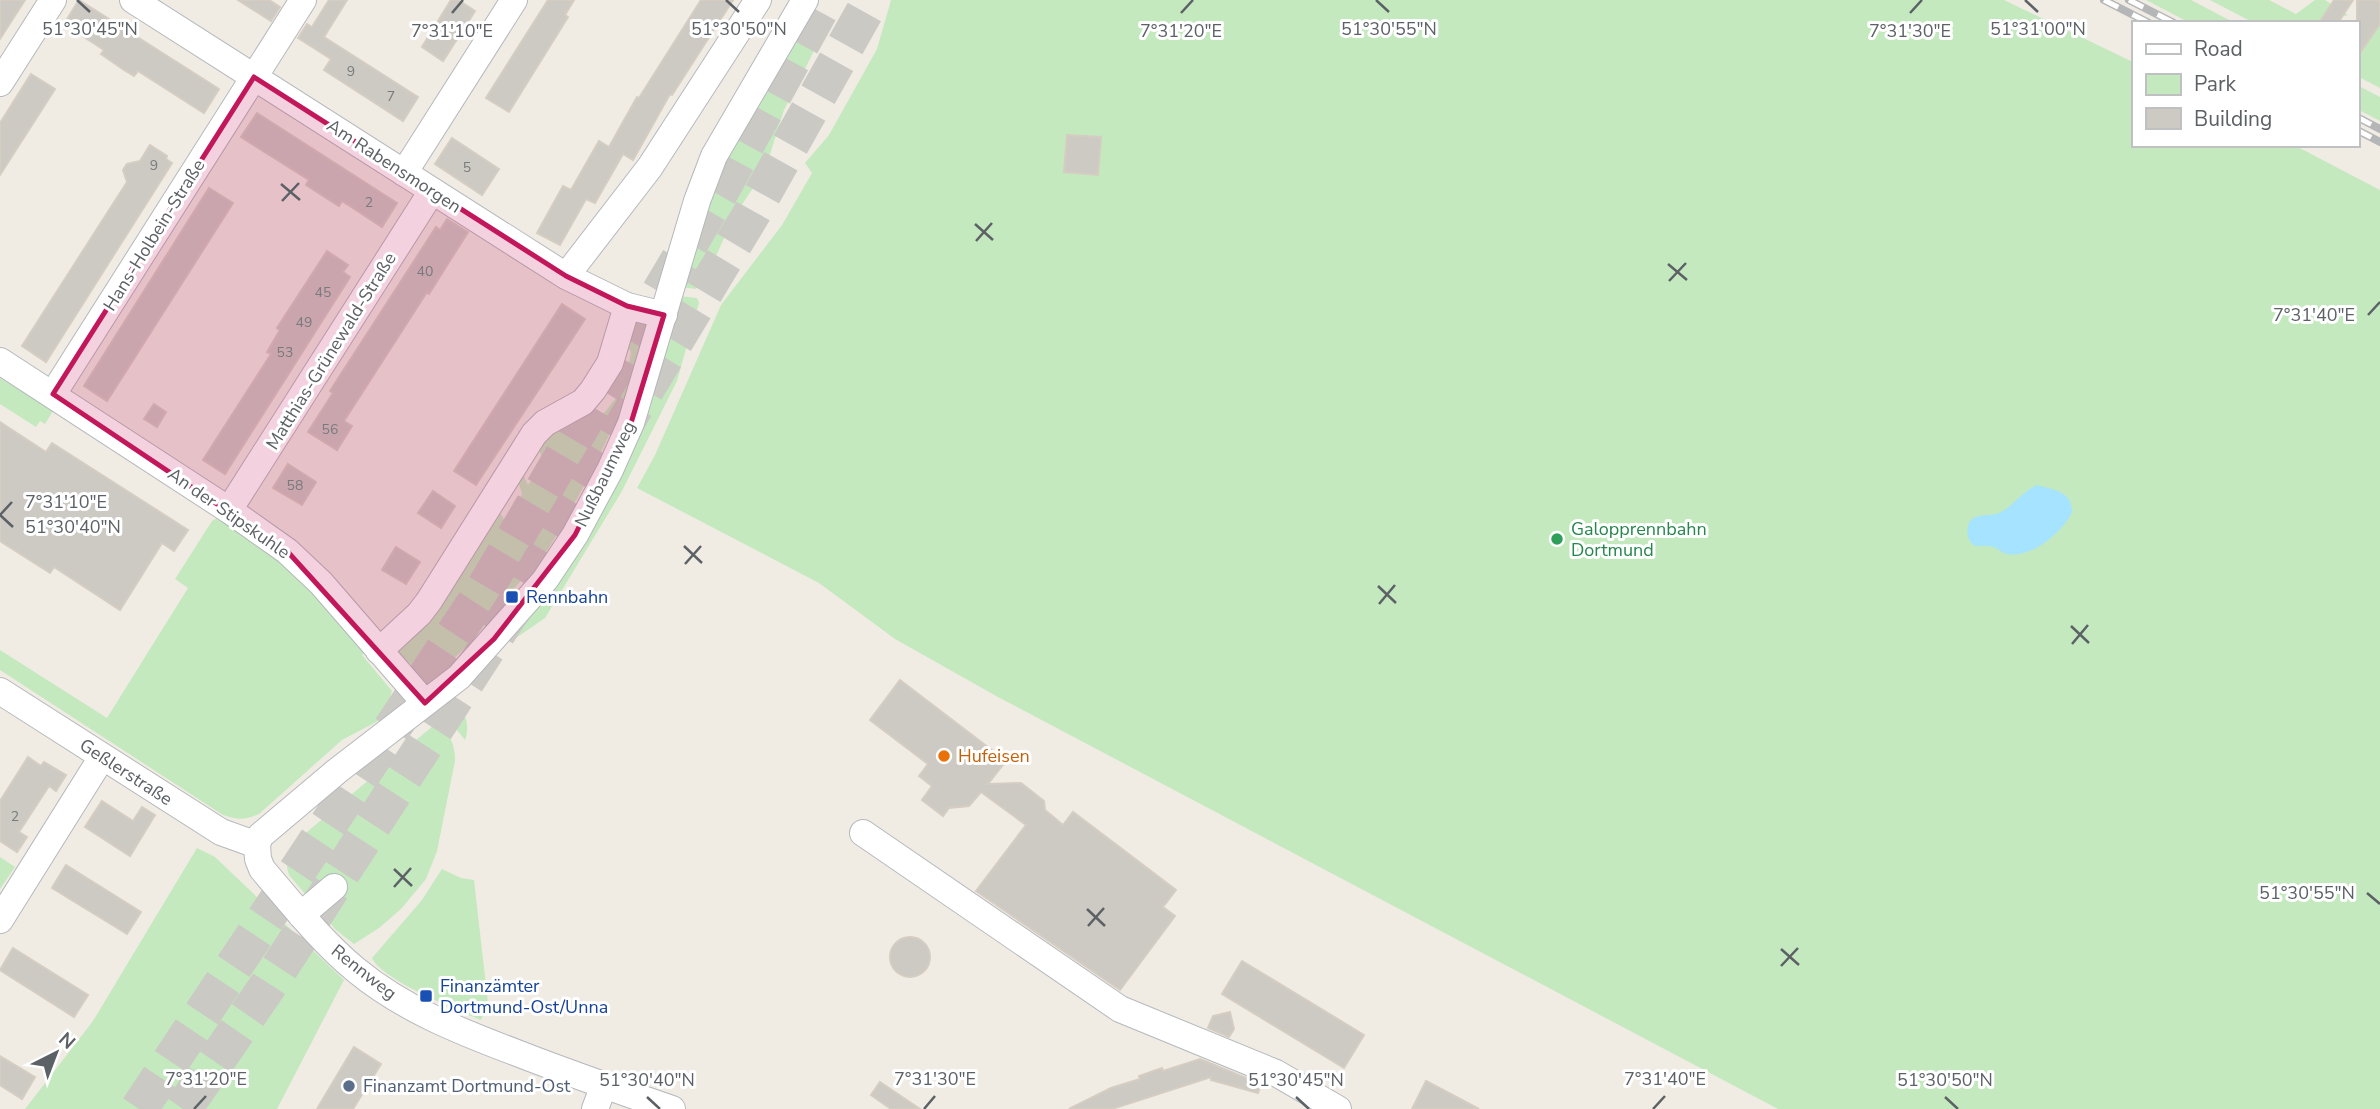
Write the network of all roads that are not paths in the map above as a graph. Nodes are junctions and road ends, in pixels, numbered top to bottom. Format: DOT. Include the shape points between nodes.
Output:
graph roads {
  1 [pos="53,0"];
  2 [pos="134,0"];
  3 [pos="303,0"];
  4 [pos="514,0"];
  5 [pos="758,0"];
  6 [pos="805,0"];
  7 [pos="254,76"];
  8 [pos="0,83"];
  9 [pos="404,173"];
  10 [pos="432,191"];
  11 [pos="566,276"];
  12 [pos="627,306"];
  13 [pos="664,315"];
  14 [pos="0,361"];
  15 [pos="53,394"];
  16 [pos="229,510"];
  17 [pos="379,651"];
  18 [pos="0,691"];
  19 [pos="425,703"];
  20 [pos="102,757"];
  21 [pos="863,833"];
  22 [pos="257,845"];
  23 [pos="334,887"];
  24 [pos="301,915"];
  25 [pos="0,920"];
  26 [pos="600,1097"];
  27 [pos="672,1109"];
  28 [pos="1338,1109"];
  1 -- 8 [label="street"];
  2 -- 7 [label="street, Am Rabensmorgen"];
  3 -- 7 [label="street, Hans-Holbein-Straße"];
  4 -- 9 [label="street"];
  5 -- 11 [label="street" via="650,167"];
  6 -- 13 [label="street, Nußbaumweg" via="714,156 696,201"];
  7 -- 9 [label="street, Am Rabensmorgen"];
  7 -- 15 [label="street, Hans-Holbein-Straße"];
  9 -- 10 [label="street, Am Rabensmorgen"];
  10 -- 11 [label="street, Am Rabensmorgen"];
  10 -- 16 [label="street, Matthias-Grünewald-Straße"];
  11 -- 12 [label="street, Am Rabensmorgen"];
  12 -- 13 [label="street, Am Rabensmorgen"];
  12 -- 17 [label="street" via="610,363 593,390 534,434 429,601"];
  13 -- 19 [label="street, Nußbaumweg" via="631,423 575,535 545,580 495,639 459,677"];
  14 -- 15 [label="street, An der Stipskuhle"];
  15 -- 16 [label="street, An der Stipskuhle"];
  16 -- 17 [label="street, An der Stipskuhle" via="287,551"];
  17 -- 19 [label="street, An der Stipskuhle"];
  18 -- 20 [label="street, Geßlerstraße"];
  19 -- 22 [label="street, Nußbaumweg" via="271,825"];
  20 -- 22 [label="street, Geßlerstraße" via="221,832"];
  20 -- 25 [label="street"];
  21 -- 28 [label="street" via="1120,1009 1276,1073"];
  22 -- 24 [label="street, Rennweg" via="262,869"];
  23 -- 24 [label="street"];
  24 -- 26 [label="street, Rennweg" via="358,972 418,1010"];
  26 -- 27 [label="street, Rennweg"];
}
